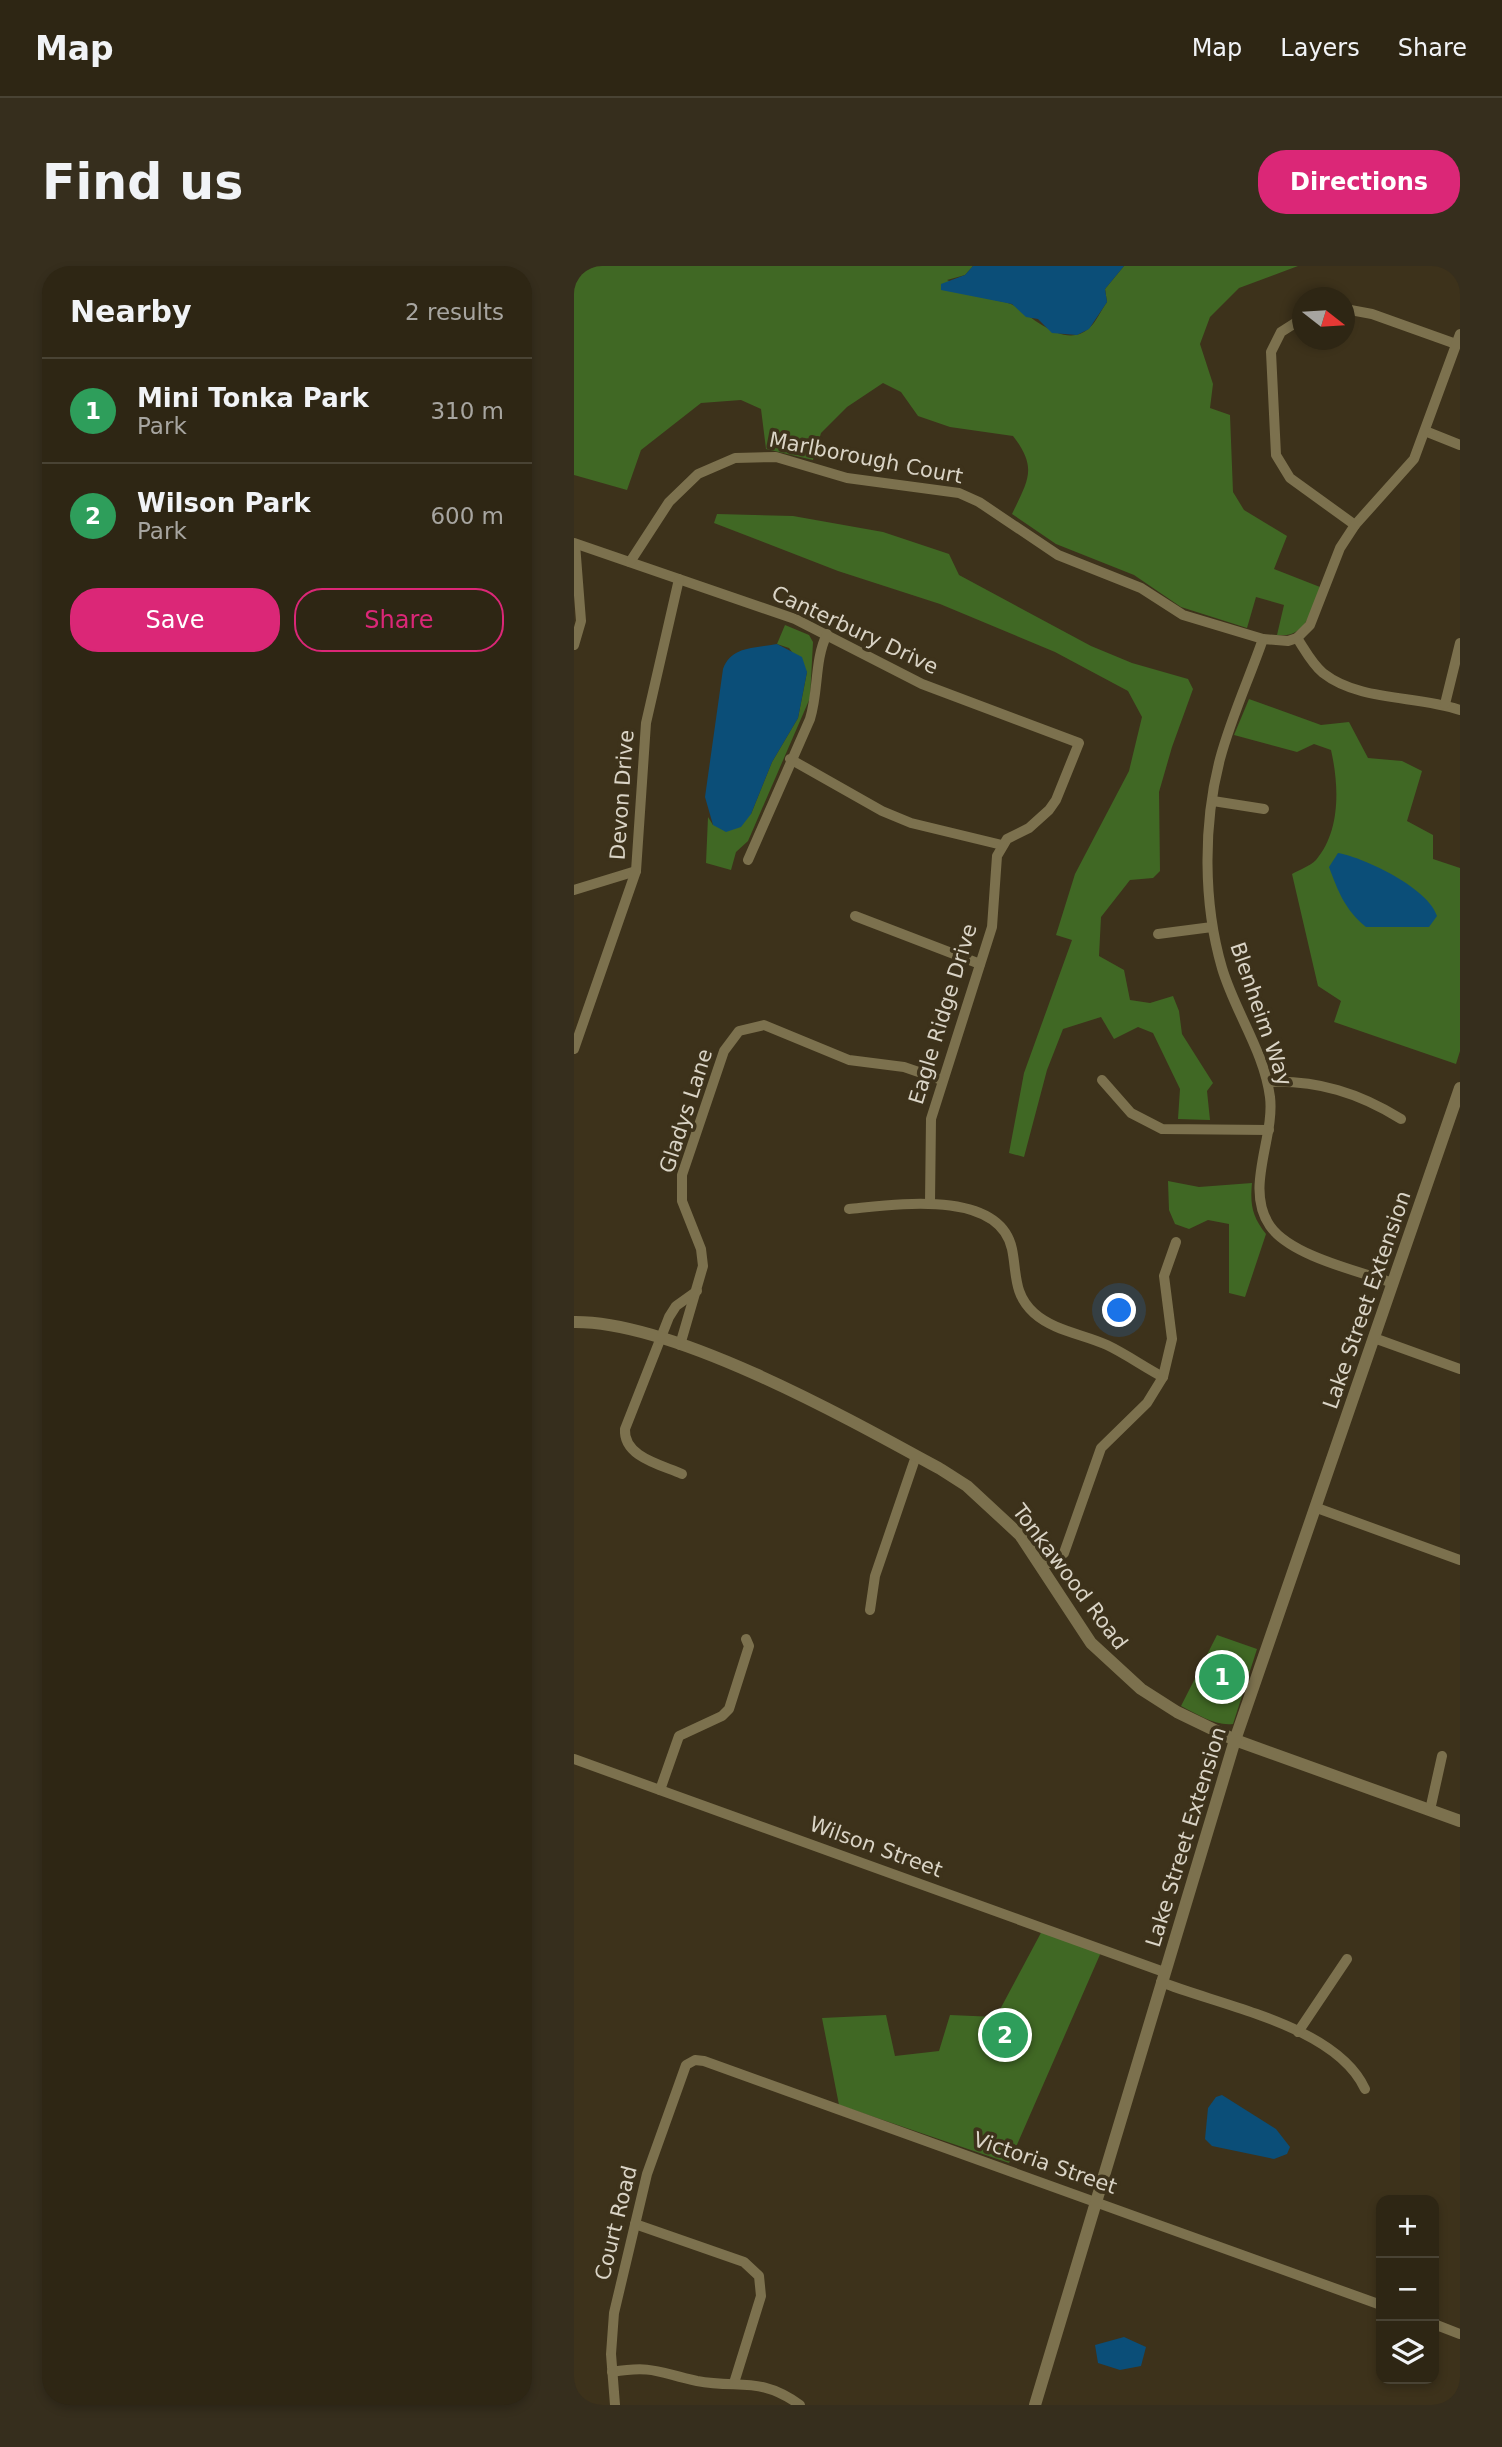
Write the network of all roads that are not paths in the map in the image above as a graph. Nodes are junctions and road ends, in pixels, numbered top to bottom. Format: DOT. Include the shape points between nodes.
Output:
graph roads {
  1 [pos="1355,311"];
  2 [pos="1292,325"];
  3 [pos="1458,339"];
  4 [pos="1425,431"];
  5 [pos="1460,445"];
  6 [pos="1354,525"];
  7 [pos="574,543"];
  8 [pos="630,562"];
  9 [pos="679,579"];
  10 [pos="827,634"];
  11 [pos="1297,638"];
  12 [pos="1264,639"];
  13 [pos="1460,643"];
  14 [pos="574,645"];
  15 [pos="1445,704"];
  16 [pos="1460,710"];
  17 [pos="790,759"];
  18 [pos="1213,801"];
  19 [pos="1264,809"];
  20 [pos="1002,845"];
  21 [pos="747,860"];
  22 [pos="636,872"];
  23 [pos="574,890"];
  24 [pos="856,916"];
  25 [pos="1212,927"];
  26 [pos="1158,934"];
  27 [pos="980,964"];
  28 [pos="574,1049"];
  29 [pos="942,1080"];
  30 [pos="1102,1080"];
  31 [pos="1268,1082"];
  32 [pos="1460,1088"];
  33 [pos="1401,1119"];
  34 [pos="1269,1130"];
  35 [pos="930,1202"];
  36 [pos="849,1209"];
  37 [pos="1176,1242"];
  38 [pos="1393,1283"];
  39 [pos="697,1291"];
  40 [pos="574,1322"];
  41 [pos="1374,1338"];
  42 [pos="659,1339"];
  43 [pos="680,1345"];
  44 [pos="1460,1369"];
  45 [pos="1163,1377"];
  46 [pos="916,1456"];
  47 [pos="682,1474"];
  48 [pos="1317,1508"];
  49 [pos="1460,1560"];
  50 [pos="1042,1565"];
  51 [pos="870,1610"];
  52 [pos="746,1639"];
  53 [pos="1236,1740"];
  54 [pos="1442,1756"];
  55 [pos="574,1759"];
  56 [pos="660,1790"];
  57 [pos="1430,1810"];
  58 [pos="1460,1821"];
  59 [pos="1347,1959"];
  60 [pos="1163,1977"];
  61 [pos="1298,2032"];
  62 [pos="695,2060"];
  63 [pos="1365,2089"];
  64 [pos="1096,2201"];
  65 [pos="635,2224"];
  66 [pos="1376,2303"];
  67 [pos="1439,2326"];
  68 [pos="1460,2334"];
  69 [pos="612,2372"];
  70 [pos="734,2383"];
  71 [pos="615,2405"];
  72 [pos="800,2405"];
  73 [pos="1035,2405"];
  1 -- 3 [label="street"];
  2 -- 6 [label="street" via="1281,332 1271,352 1276,455 1290,478"];
  3 -- 4 [label="street"];
  4 -- 5 [label="street"];
  4 -- 6 [label="street" via="1408,468"];
  6 -- 11 [label="street" via="1329,573 1310,625"];
  7 -- 8 [label="street, Canterbury Drive"];
  7 -- 14 [label="street" via="581,621"];
  8 -- 9 [label="street, Canterbury Drive"];
  8 -- 12 [label="street, Marlborough Court" via="667,504 698,474 736,458 776,457 847,478 959,493 1058,555 1141,588 1183,615"];
  9 -- 10 [label="street, Canterbury Drive"];
  9 -- 22 [label="street, Devon Drive" via="646,723"];
  10 -- 17 [label="street" via="819,650 812,711"];
  10 -- 20 [label="street, Canterbury Drive" via="922,684 1079,743 1049,810"];
  11 -- 12 [label="street, Marlborough Court"];
  11 -- 15 [label="street" via="1316,667 1337,681 1375,693"];
  12 -- 18 [label="street, Blenheim Way" via="1224,747"];
  13 -- 15 [label="street"];
  15 -- 16 [label="street"];
  17 -- 20 [label="street" via="911,823"];
  17 -- 21 [label="street"];
  18 -- 19 [label="street"];
  18 -- 25 [label="street, Blenheim Way" via="1209,840"];
  20 -- 27 [label="street, Eagle Ridge Drive" via="995,866 992,928"];
  22 -- 23 [label="street"];
  22 -- 28 [label="street, Devon Drive"];
  24 -- 27 [label="street"];
  25 -- 26 [label="street, Blenheim Way"];
  25 -- 31 [label="street, Blenheim Way" via="1223,971"];
  27 -- 29 [label="street, Eagle Ridge Drive"];
  29 -- 35 [label="street, Eagle Ridge Drive" via="931,1119"];
  29 -- 39 [label="street, Gladys Lane" via="904,1067 836,1056 771,1026 739,1031 724,1051 682,1175 682,1201 703,1258"];
  30 -- 34 [label="street" via="1125,1108 1153,1126 1179,1131"];
  31 -- 33 [label="street" via="1335,1088"];
  31 -- 34 [label="street, Blenheim Way"];
  32 -- 38 [label="street, Lake Street Extension"];
  34 -- 38 [label="street, Blenheim Way" via="1259,1192 1269,1225 1303,1251"];
  35 -- 36 [label="street"];
  35 -- 45 [label="street" via="985,1216 1003,1230 1012,1251 1017,1289 1044,1321 1110,1347"];
  37 -- 45 [label="street" via="1164,1276 1172,1339"];
  38 -- 41 [label="street, Lake Street Extension"];
  39 -- 42 [label="street" via="672,1311"];
  39 -- 43 [label="street, Gladys Lane"];
  40 -- 42 [label="street, Tonkawood Road" via="614,1326"];
  41 -- 44 [label="street"];
  41 -- 48 [label="street, Lake Street Extension"];
  42 -- 43 [label="street, Tonkawood Road"];
  42 -- 47 [label="street" via="625,1436 635,1453"];
  43 -- 46 [label="street, Tonkawood Road" via="758,1376"];
  45 -- 50 [label="street" via="1147,1403 1101,1448 1064,1553"];
  46 -- 50 [label="street, Tonkawood Road" via="967,1486 995,1510"];
  46 -- 51 [label="street" via="875,1576"];
  48 -- 49 [label="street"];
  48 -- 53 [label="street, Lake Street Extension"];
  50 -- 53 [label="street, Tonkawood Road" via="1091,1643 1113,1666 1177,1712"];
  52 -- 56 [label="street" via="749,1646 729,1709 679,1736"];
  53 -- 57 [label="street, Tonkawood Road"];
  53 -- 60 [label="street, Lake Street Extension"];
  54 -- 57 [label="street"];
  55 -- 56 [label="street, Wilson Street"];
  56 -- 60 [label="street, Wilson Street"];
  57 -- 58 [label="street, Tonkawood Road"];
  59 -- 61 [label="street"];
  60 -- 61 [label="street, Wilson Street"];
  60 -- 64 [label="street, Lake Street Extension"];
  61 -- 63 [label="street, Wilson Street" via="1341,2059 1357,2073"];
  62 -- 64 [label="street, Victoria Street"];
  62 -- 65 [label="street, Court Road" via="686,2066 647,2174"];
  64 -- 66 [label="street, Victoria Street"];
  64 -- 73 [label="street, Lake Street Extension"];
  65 -- 69 [label="street, Court Road" via="612,2323"];
  65 -- 70 [label="street" via="744,2262 759,2276 761,2296"];
  67 -- 68 [label="street"];
  69 -- 70 [label="street" via="651,2368 699,2381"];
  69 -- 71 [label="street, Court Road"];
  70 -- 72 [label="street" via="754,2383 782,2392"];
}
